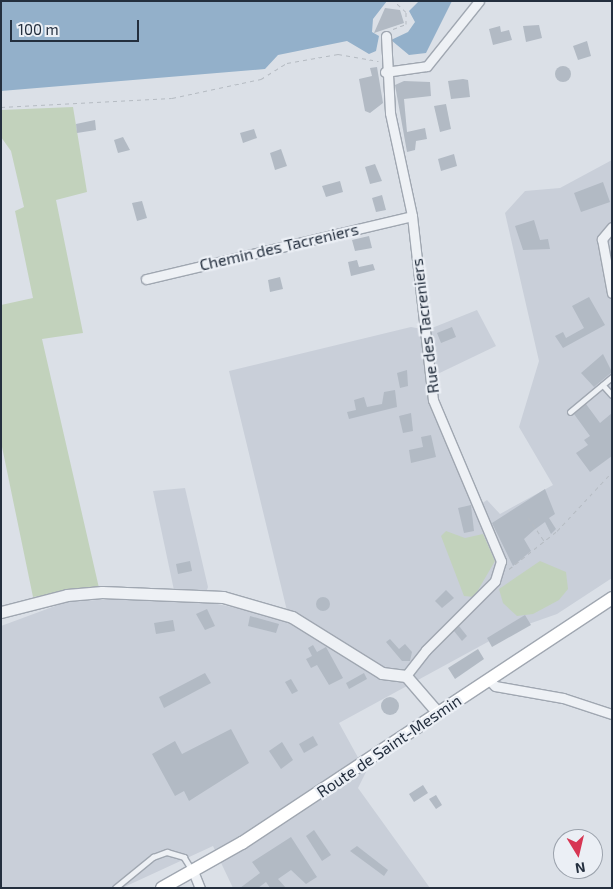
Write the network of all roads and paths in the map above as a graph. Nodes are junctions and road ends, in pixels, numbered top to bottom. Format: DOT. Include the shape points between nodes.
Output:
graph roads {
  1 [pos="394,1"];
  2 [pos="480,1"];
  3 [pos="386,36"];
  4 [pos="384,59"];
  5 [pos="385,72"];
  6 [pos="1,107"];
  7 [pos="412,216"];
  8 [pos="612,227"];
  9 [pos="610,275"];
  10 [pos="146,279"];
  11 [pos="612,293"];
  12 [pos="612,377"];
  13 [pos="603,385"];
  14 [pos="612,394"];
  15 [pos="570,412"];
  16 [pos="612,472"];
  17 [pos="528,517"];
  18 [pos="545,542"];
  19 [pos="501,568"];
  20 [pos="612,598"];
  21 [pos="1,612"];
  22 [pos="406,676"];
  23 [pos="489,680"];
  24 [pos="438,713"];
  25 [pos="612,714"];
  26 [pos="193,871"];
  27 [pos="116,888"];
  28 [pos="162,888"];
  29 [pos="200,888"];
  1 -- 3 [label="path" via="406,12 406,24"];
  2 -- 5 [label="street" via="427,66"];
  3 -- 4 [label="street, Rue des Tacreniers"];
  4 -- 5 [label="street, Rue des Tacreniers"];
  4 -- 6 [label="path" via="371,61 338,54 287,63 260,79 172,98"];
  5 -- 7 [label="street, Rue des Tacreniers"];
  7 -- 10 [label="street, Chemin des Tacreniers"];
  7 -- 19 [label="street, Rue des Tacreniers" via="433,400 499,551"];
  8 -- 9 [label="street" via="602,239"];
  9 -- 11 [label="street"];
  12 -- 13 [label="lane"];
  13 -- 14 [label="lane"];
  13 -- 15 [label="lane"];
  16 -- 18 [label="path"];
  17 -- 18 [label="path"];
  18 -- 19 [label="path" via="512,569"];
  19 -- 22 [label="street"];
  20 -- 23 [label="main road, Route de Saint-Mesmin"];
  21 -- 22 [label="street" via="67,594 223,596 292,617 382,673"];
  22 -- 24 [label="street"];
  23 -- 24 [label="main road, Route de Saint-Mesmin"];
  23 -- 25 [label="street" via="495,686 563,698"];
  24 -- 26 [label="main road, Route de Saint-Mesmin"];
  26 -- 27 [label="lane" via="184,857 167,852 153,857"];
  26 -- 28 [label="main road, Route de Saint-Mesmin"];
  26 -- 29 [label="street"];
}
